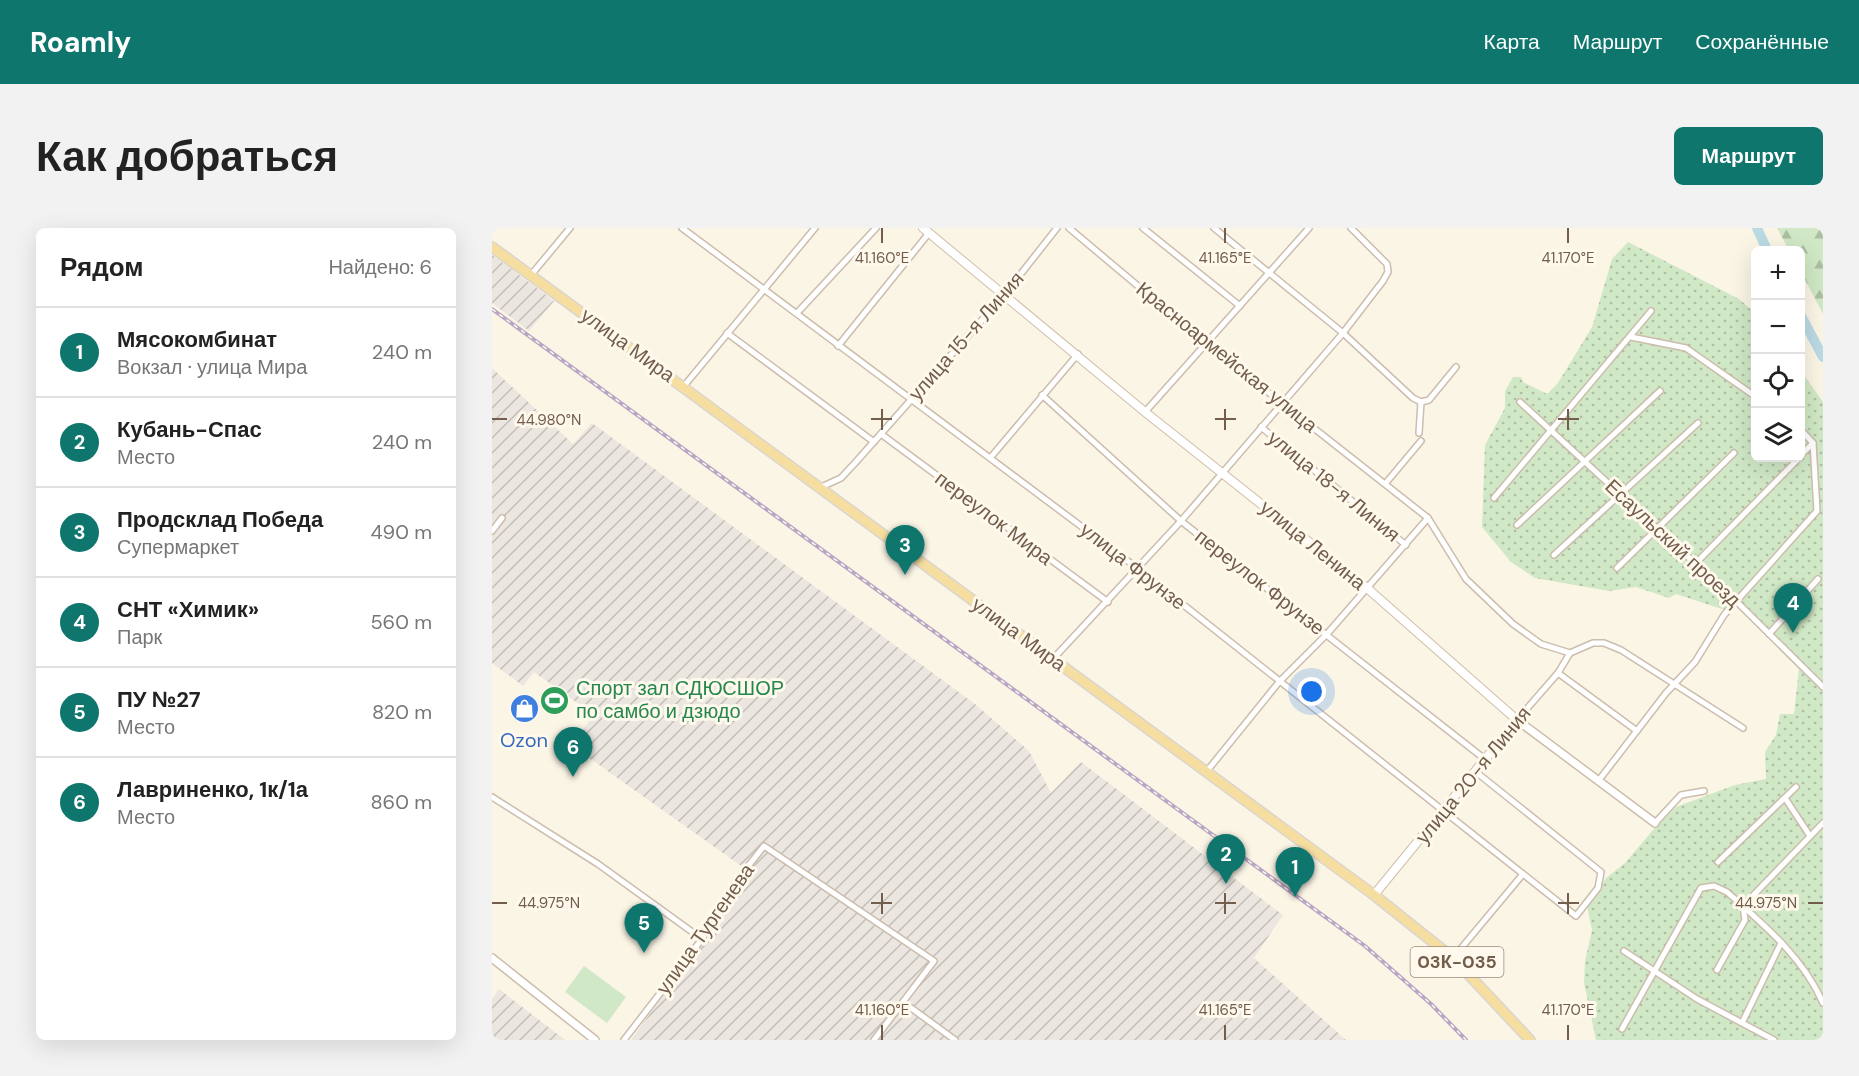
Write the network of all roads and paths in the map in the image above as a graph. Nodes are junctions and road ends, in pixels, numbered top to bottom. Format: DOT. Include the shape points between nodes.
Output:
graph roads {
  1 [pos="570,228"];
  2 [pos="682,228"];
  3 [pos="693,228"];
  4 [pos="815,228"];
  5 [pos="876,228"];
  6 [pos="1057,228"];
  7 [pos="1069,228"];
  8 [pos="1143,228"];
  9 [pos="1214,228"];
  10 [pos="1309,228"];
  11 [pos="1351,228"];
  12 [pos="926,230"];
  13 [pos="689,234"];
  14 [pos="492,247"];
  15 [pos="1269,272"];
  16 [pos="531,275"];
  17 [pos="764,289"];
  18 [pos="1005,294"];
  19 [pos="1240,306"];
  20 [pos="1651,311"];
  21 [pos="797,313"];
  22 [pos="727,333"];
  23 [pos="1343,333"];
  24 [pos="1631,337"];
  25 [pos="1207,344"];
  26 [pos="838,346"];
  27 [pos="1078,354"];
  28 [pos="1456,367"];
  29 [pos="684,386"];
  30 [pos="1660,391"];
  31 [pos="1751,394"];
  32 [pos="1042,395"];
  33 [pos="911,398"];
  34 [pos="1283,402"];
  35 [pos="1421,402"];
  36 [pos="1520,402"];
  37 [pos="1144,412"];
  38 [pos="1698,423"];
  39 [pos="1261,427"];
  40 [pos="1551,431"];
  41 [pos="1419,433"];
  42 [pos="881,434"];
  43 [pos="1805,434"];
  44 [pos="1421,441"];
  45 [pos="874,442"];
  46 [pos="1813,443"];
  47 [pos="1805,452"];
  48 [pos="1734,453"];
  49 [pos="991,457"];
  50 [pos="1584,462"];
  51 [pos="1795,462"];
  52 [pos="1223,472"];
  53 [pos="1385,484"];
  54 [pos="819,488"];
  55 [pos="1621,495"];
  56 [pos="1494,498"];
  57 [pos="502,518"];
  58 [pos="1428,518"];
  59 [pos="1180,521"];
  60 [pos="1518,525"];
  61 [pos="1658,529"];
  62 [pos="492,531"];
  63 [pos="1406,545"];
  64 [pos="1554,555"];
  65 [pos="1695,564"];
  66 [pos="1137,568"];
  67 [pos="1617,568"];
  68 [pos="1818,579"];
  69 [pos="1368,588"];
  70 [pos="1108,602"];
  71 [pos="1737,602"];
  72 [pos="1327,634"];
  73 [pos="1769,634"];
  74 [pos="1570,653"];
  75 [pos="1053,659"];
  76 [pos="1558,673"];
  77 [pos="1279,682"];
  78 [pos="1675,684"];
  79 [pos="1823,687"];
  80 [pos="1517,720"];
  81 [pos="1743,728"];
  82 [pos="1637,731"];
  83 [pos="1486,760"];
  84 [pos="1207,771"];
  85 [pos="1476,772"];
  86 [pos="1599,780"];
  87 [pos="1796,788"];
  88 [pos="1704,791"];
  89 [pos="492,797"];
  90 [pos="1785,798"];
  91 [pos="1443,812"];
  92 [pos="1655,823"];
  93 [pos="1823,823"];
  94 [pos="1810,837"];
  95 [pos="1718,862"];
  96 [pos="1523,874"];
  97 [pos="1374,895"];
  98 [pos="1743,906"];
  99 [pos="702,939"];
  100 [pos="1781,943"];
  101 [pos="1624,951"];
  102 [pos="492,958"];
  103 [pos="1454,958"];
  104 [pos="1655,970"];
  105 [pos="1717,970"];
  106 [pos="903,1002"];
  107 [pos="1823,1003"];
  108 [pos="1742,1023"];
  109 [pos="1622,1029"];
  110 [pos="596,1040"];
  111 [pos="624,1040"];
  112 [pos="874,1040"];
  113 [pos="955,1040"];
  114 [pos="1530,1040"];
  115 [pos="1774,1040"];
  1 -- 16 [label="street"];
  2 -- 13 [label="street, улица Фрунзе"];
  3 -- 13 [label="street"];
  4 -- 17 [label="street"];
  5 -- 21 [label="street"];
  6 -- 18 [label="street, улица 15-я Линия"];
  7 -- 25 [label="street, Красноармейская улица"];
  8 -- 19 [label="street"];
  9 -- 15 [label="street"];
  10 -- 15 [label="street"];
  11 -- 23 [label="street, улица 18-я Линия" via="1387,264 1388,272"];
  12 -- 18 [label="main road, улица Ленина"];
  12 -- 26 [label="street"];
  13 -- 17 [label="street, улица Фрунзе"];
  14 -- 16 [label="main road, улица Мира"];
  15 -- 19 [label="street"];
  15 -- 23 [label="street"];
  16 -- 29 [label="main road, улица Мира"];
  17 -- 21 [label="street, улица Фрунзе"];
  17 -- 22 [label="street"];
  18 -- 27 [label="main road, улица Ленина"];
  18 -- 33 [label="street, улица 15-я Линия"];
  19 -- 25 [label="street"];
  20 -- 24 [label="street"];
  21 -- 26 [label="street, улица Фрунзе"];
  22 -- 29 [label="street"];
  22 -- 45 [label="street"];
  23 -- 34 [label="street, улица 18-я Линия"];
  23 -- 35 [label="street"];
  24 -- 31 [label="street" via="1686,348"];
  24 -- 40 [label="street"];
  25 -- 34 [label="street, Красноармейская улица"];
  25 -- 37 [label="street"];
  26 -- 33 [label="street, улица Фрунзе"];
  27 -- 32 [label="street"];
  27 -- 37 [label="main road, улица Ленина"];
  28 -- 35 [label="street" via="1429,400"];
  29 -- 54 [label="main road, улица Мира"];
  30 -- 50 [label="street"];
  32 -- 49 [label="street"];
  32 -- 59 [label="street, переулок Фрунзе"];
  33 -- 42 [label="street, улица 15-я Линия"];
  33 -- 49 [label="street, улица Фрунзе"];
  34 -- 39 [label="street, улица 18-я Линия"];
  34 -- 53 [label="street, Красноармейская улица"];
  35 -- 41 [label="street"];
  36 -- 40 [label="street, Есаульский проезд"];
  37 -- 52 [label="main road, улица Ленина"];
  38 -- 55 [label="street"];
  39 -- 52 [label="street, улица 18-я Линия"];
  39 -- 63 [label="street, улица 18-я Линия"];
  40 -- 50 [label="street, Есаульский проезд"];
  40 -- 56 [label="street"];
  42 -- 45 [label="street, улица 15-я Линия"];
  42 -- 70 [label="street, переулок Мира"];
  43 -- 46 [label="street"];
  44 -- 53 [label="street"];
  45 -- 54 [label="street, улица 15-я Линия" via="841,478"];
  46 -- 47 [label="street"];
  46 -- 71 [label="street" via="1817,511"];
  48 -- 61 [label="street"];
  49 -- 66 [label="street, улица Фрунзе"];
  50 -- 55 [label="street, Есаульский проезд"];
  50 -- 60 [label="street"];
  51 -- 65 [label="street"];
  52 -- 59 [label="street, улица 18-я Линия"];
  52 -- 69 [label="main road, улица Ленина"];
  53 -- 58 [label="street, Красноармейская улица"];
  54 -- 75 [label="main road, улица Мира"];
  55 -- 61 [label="street, Есаульский проезд"];
  55 -- 64 [label="street"];
  57 -- 62 [label="street"];
  58 -- 63 [label="street"];
  58 -- 74 [label="street, Красноармейская улица" via="1466,579 1513,624 1541,644"];
  59 -- 66 [label="street, улица 18-я Линия"];
  59 -- 72 [label="street, переулок Фрунзе"];
  61 -- 65 [label="street, Есаульский проезд"];
  61 -- 67 [label="street"];
  63 -- 69 [label="street"];
  65 -- 71 [label="street, Есаульский проезд"];
  66 -- 70 [label="street, улица 18-я Линия"];
  66 -- 77 [label="street, улица Фрунзе"];
  68 -- 73 [label="street"];
  69 -- 72 [label="street"];
  69 -- 80 [label="main road, улица Ленина"];
  70 -- 75 [label="street, улица 18-я Линия"];
  71 -- 73 [label="street, Есаульский проезд"];
  71 -- 78 [label="street"];
  72 -- 77 [label="street"];
  72 -- 83 [label="street, переулок Фрунзе"];
  73 -- 79 [label="street, Есаульский проезд"];
  74 -- 76 [label="street, улица 20-я Линия"];
  74 -- 78 [label="street" via="1593,643 1604,643"];
  75 -- 84 [label="main road, улица Мира"];
  76 -- 80 [label="street, улица 20-я Линия"];
  76 -- 82 [label="street"];
  77 -- 84 [label="street"];
  77 -- 91 [label="street, улица Фрунзе"];
  78 -- 81 [label="street"];
  78 -- 82 [label="street"];
  80 -- 83 [label="main road, улица 20-я Линия"];
  80 -- 86 [label="street, улица Ленина"];
  82 -- 86 [label="street"];
  83 -- 85 [label="main road, улица 20-я Линия"];
  84 -- 97 [label="main road, улица Мира"];
  85 -- 91 [label="main road, улица 20-я Линия"];
  85 -- 96 [label="street, улица Фрунзе" via="1601,872 1598,888 1576,916"];
  86 -- 92 [label="street, улица Ленина"];
  87 -- 90 [label="street"];
  88 -- 92 [label="street, улица Ленина" via="1681,795"];
  89 -- 99 [label="street" via="598,864"];
  90 -- 94 [label="street"];
  90 -- 95 [label="street"];
  91 -- 96 [label="street, улица Фрунзе"];
  91 -- 97 [label="main road, улица 20-я Линия"];
  93 -- 94 [label="street"];
  94 -- 98 [label="street"];
  96 -- 103 [label="street"];
  97 -- 103 [label="main road, улица Мира / 03К-035"];
  98 -- 100 [label="street"];
  98 -- 104 [label="street" via="1714,886 1701,888"];
  98 -- 105 [label="street" via="1745,920"];
  99 -- 106 [label="street, улица Тургенева" via="734,884 764,846 934,961"];
  99 -- 111 [label="street, улица Тургенева"];
  100 -- 107 [label="street" via="1804,966"];
  100 -- 108 [label="street"];
  101 -- 104 [label="street"];
  102 -- 110 [label="street"];
  103 -- 114 [label="main road, улица Мира / 03К-035"];
  104 -- 108 [label="street"];
  104 -- 109 [label="street"];
  106 -- 112 [label="street"];
  106 -- 113 [label="street"];
  108 -- 115 [label="street"];
}
